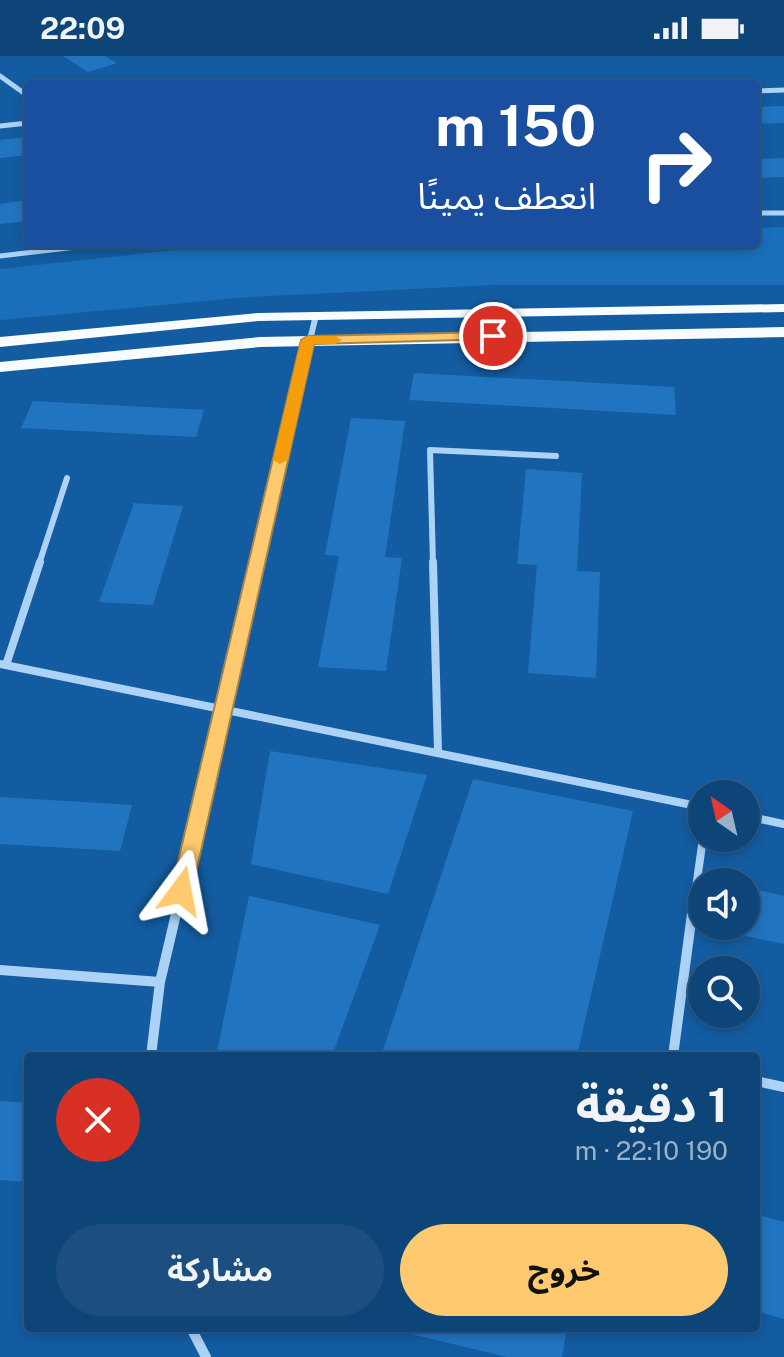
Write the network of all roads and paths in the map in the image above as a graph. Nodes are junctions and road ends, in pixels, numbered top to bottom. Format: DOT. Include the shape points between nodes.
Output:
graph roads {
  1 [pos="0,76"];
  2 [pos="784,90"];
  3 [pos="760,91"];
  4 [pos="24,93"];
  5 [pos="24,123"];
  6 [pos="0,126"];
  7 [pos="760,213"];
  8 [pos="784,213"];
  9 [pos="68,248"];
  10 [pos="0,256"];
  11 [pos="784,308"];
  12 [pos="316,315"];
  13 [pos="784,332"];
  14 [pos="308,340"];
  15 [pos="0,342"];
  16 [pos="0,367"];
  17 [pos="556,456"];
  18 [pos="67,478"];
  19 [pos="3,665"];
  20 [pos="224,708"];
  21 [pos="438,752"];
  22 [pos="688,804"];
  23 [pos="760,819"];
  24 [pos="784,824"];
  25 [pos="701,852"];
  26 [pos="0,970"];
  27 [pos="160,982"];
  28 [pos="151,1052"];
  29 [pos="674,1052"];
  30 [pos="760,1082"];
  31 [pos="784,1087"];
  32 [pos="193,1332"];
  33 [pos="206,1357"];
  1 -- 4 [label="street"];
  2 -- 3 [label="street"];
  5 -- 6 [label="street"];
  7 -- 8 [label="street"];
  9 -- 10 [label="street"];
  11 -- 12 [label="main road"];
  12 -- 14 [label="street"];
  12 -- 15 [label="main road"];
  13 -- 14 [label="main road"];
  14 -- 16 [label="main road"];
  14 -- 20 [label="street"];
  17 -- 21 [label="street" via="430,450"];
  18 -- 19 [label="street"];
  19 -- 20 [label="street"];
  20 -- 21 [label="street"];
  20 -- 27 [label="street"];
  21 -- 22 [label="street"];
  23 -- 24 [label="street"];
  25 -- 29 [label="street"];
  26 -- 27 [label="street"];
  27 -- 28 [label="street"];
  30 -- 31 [label="street"];
  32 -- 33 [label="street"];
}
